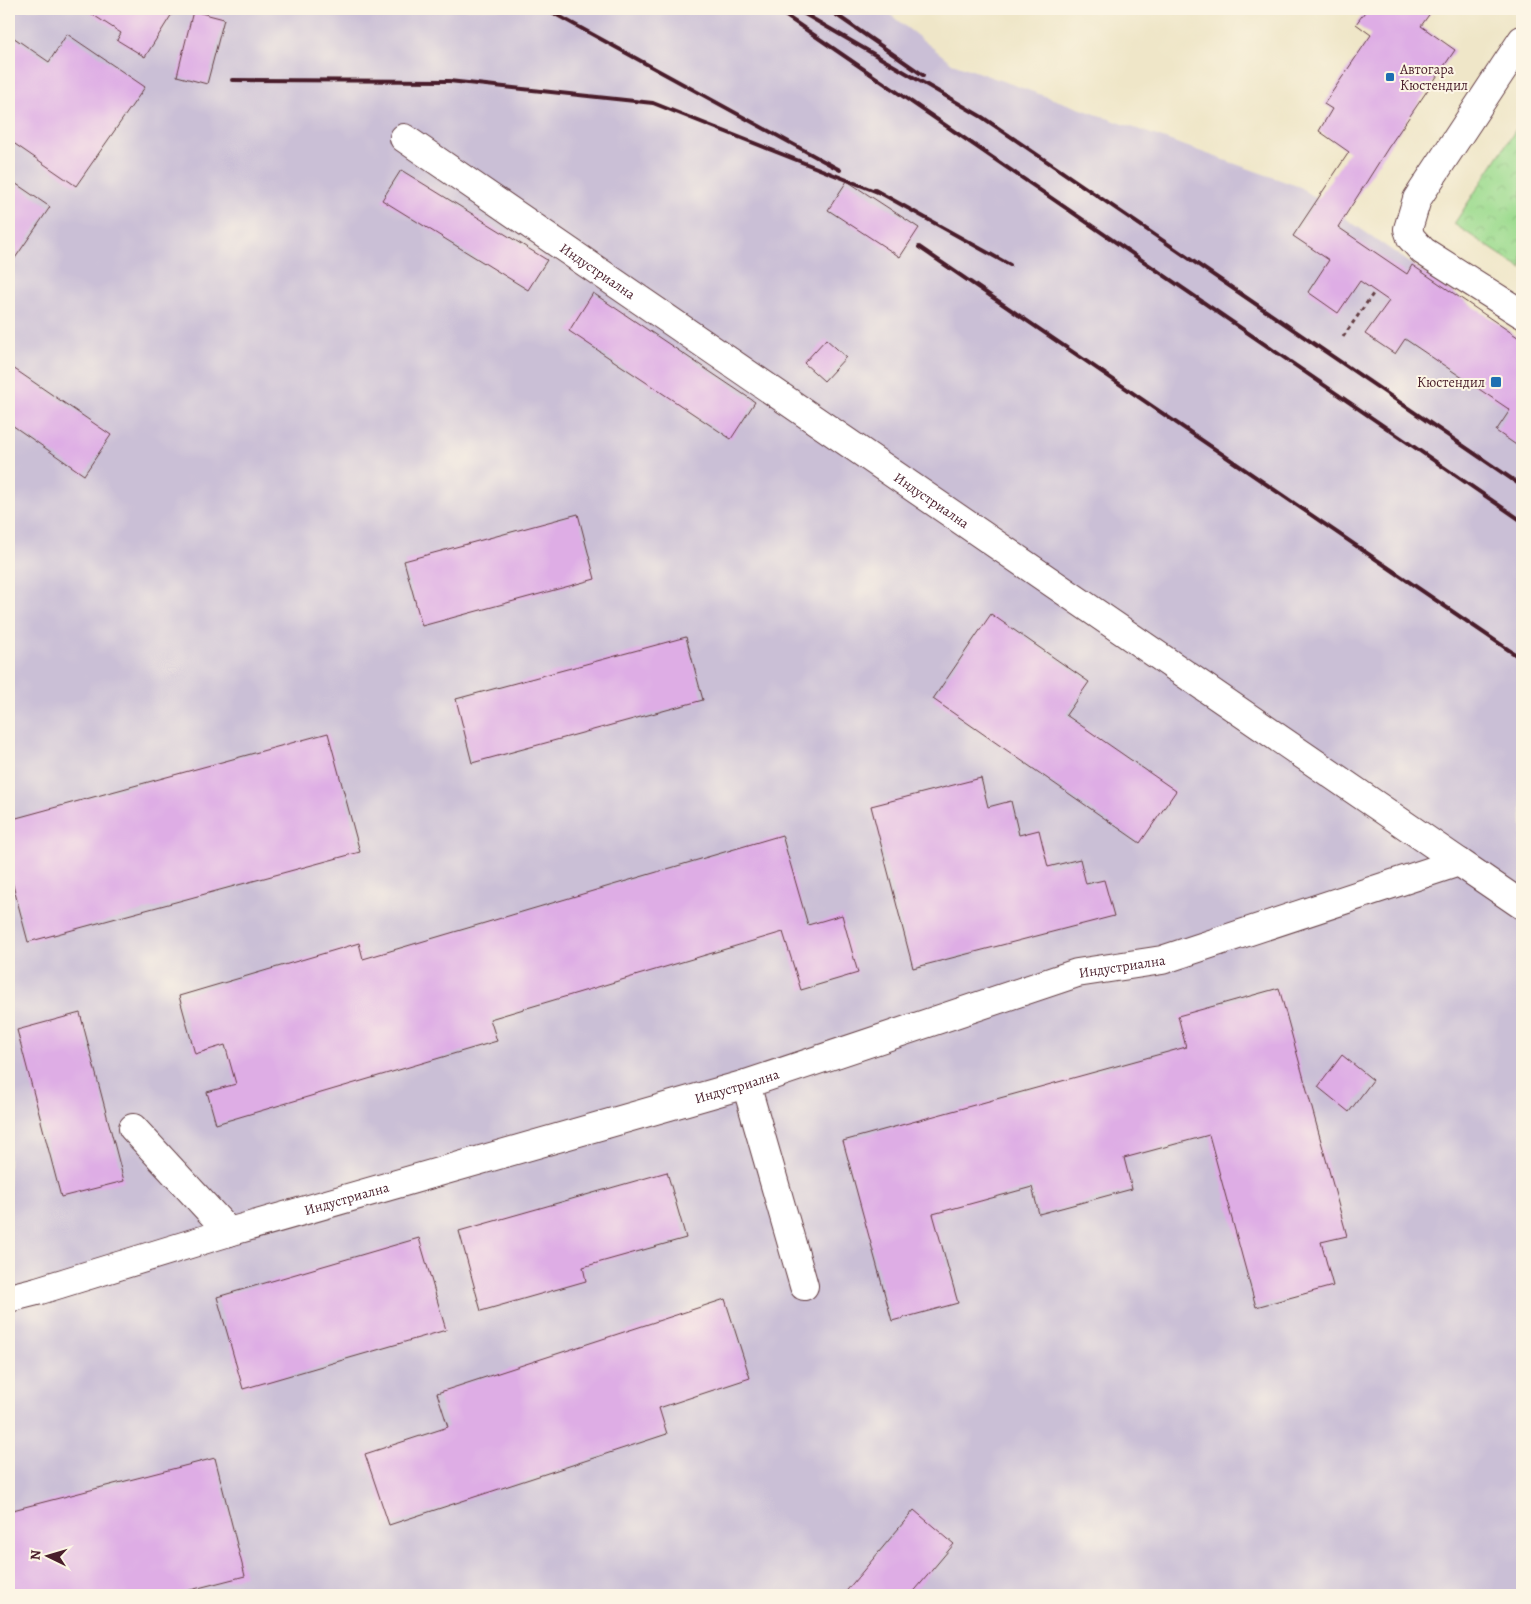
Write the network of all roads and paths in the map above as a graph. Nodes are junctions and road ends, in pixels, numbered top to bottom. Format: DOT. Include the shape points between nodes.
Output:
graph roads {
  1 [pos="1522,40"];
  2 [pos="404,138"];
  3 [pos="1375,291"];
  4 [pos="1522,314"];
  5 [pos="1343,337"];
  6 [pos="1459,862"];
  7 [pos="1522,905"];
  8 [pos="746,1084"];
  9 [pos="133,1128"];
  10 [pos="229,1232"];
  11 [pos="804,1286"];
  12 [pos="9,1298"];
  1 -- 4 [label="street" via="1417,199 1408,229 1423,251"];
  2 -- 6 [label="street, Индустриална"];
  3 -- 5 [label="path"];
  6 -- 7 [label="street, Индустриална"];
  6 -- 8 [label="street, Индустриална" via="1162,960 1076,973"];
  8 -- 10 [label="street, Индустриална"];
  8 -- 11 [label="street"];
  9 -- 10 [label="street"];
  10 -- 12 [label="street, Индустриална"];
}
